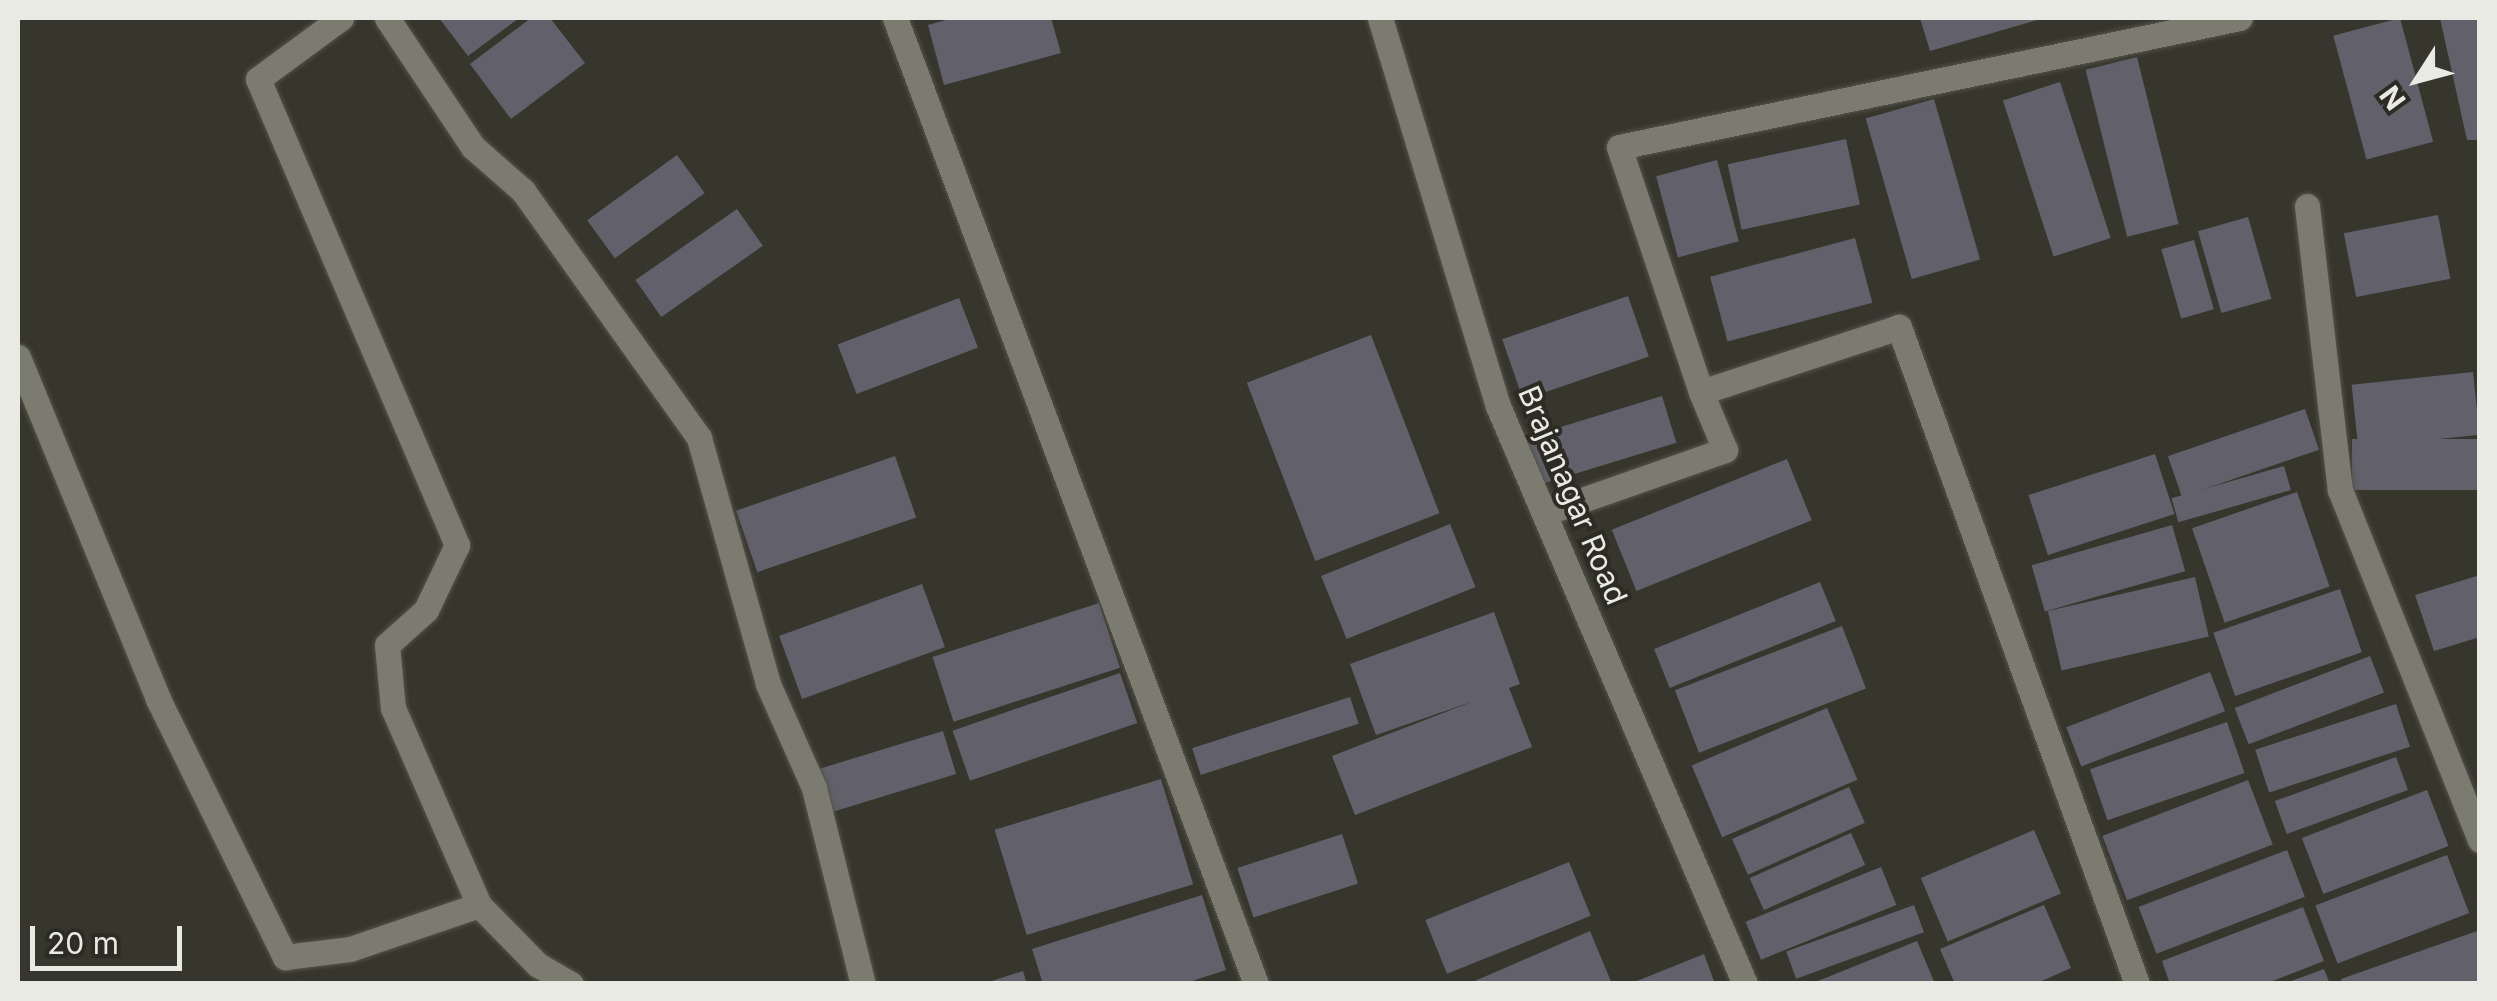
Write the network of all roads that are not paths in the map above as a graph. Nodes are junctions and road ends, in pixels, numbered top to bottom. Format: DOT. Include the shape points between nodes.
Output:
graph roads {
  1 [pos="341,18"];
  2 [pos="387,18"];
  3 [pos="895,18"];
  4 [pos="1380,18"];
  5 [pos="2240,18"];
  6 [pos="2143,29"];
  7 [pos="2307,206"];
  8 [pos="18,356"];
  9 [pos="1701,392"];
  10 [pos="1545,513"];
  11 [pos="2480,840"];
  12 [pos="478,905"];
  13 [pos="300,960"];
  14 [pos="282,984"];
  15 [pos="571,984"];
  16 [pos="863,984"];
  17 [pos="1256,984"];
  18 [pos="1745,984"];
  19 [pos="2137,984"];
  1 -- 12 [label="street" via="258,79 457,545 426,610 387,645 393,708"];
  2 -- 16 [label="street" via="474,146 523,191 698,438 768,684 814,788"];
  3 -- 17 [label="street"];
  4 -- 10 [label="street, Brajanagar Road" via="1498,406"];
  5 -- 6 [label="street"];
  6 -- 9 [label="street" via="1619,147"];
  7 -- 11 [label="street" via="2340,490"];
  8 -- 13 [label="street" via="158,699 285,957"];
  9 -- 10 [label="street" via="1725,450"];
  9 -- 19 [label="street" via="1899,328"];
  10 -- 18 [label="street, Brajanagar Road"];
  12 -- 13 [label="street"];
  12 -- 15 [label="street" via="538,965"];
  13 -- 14 [label="street"];
}
